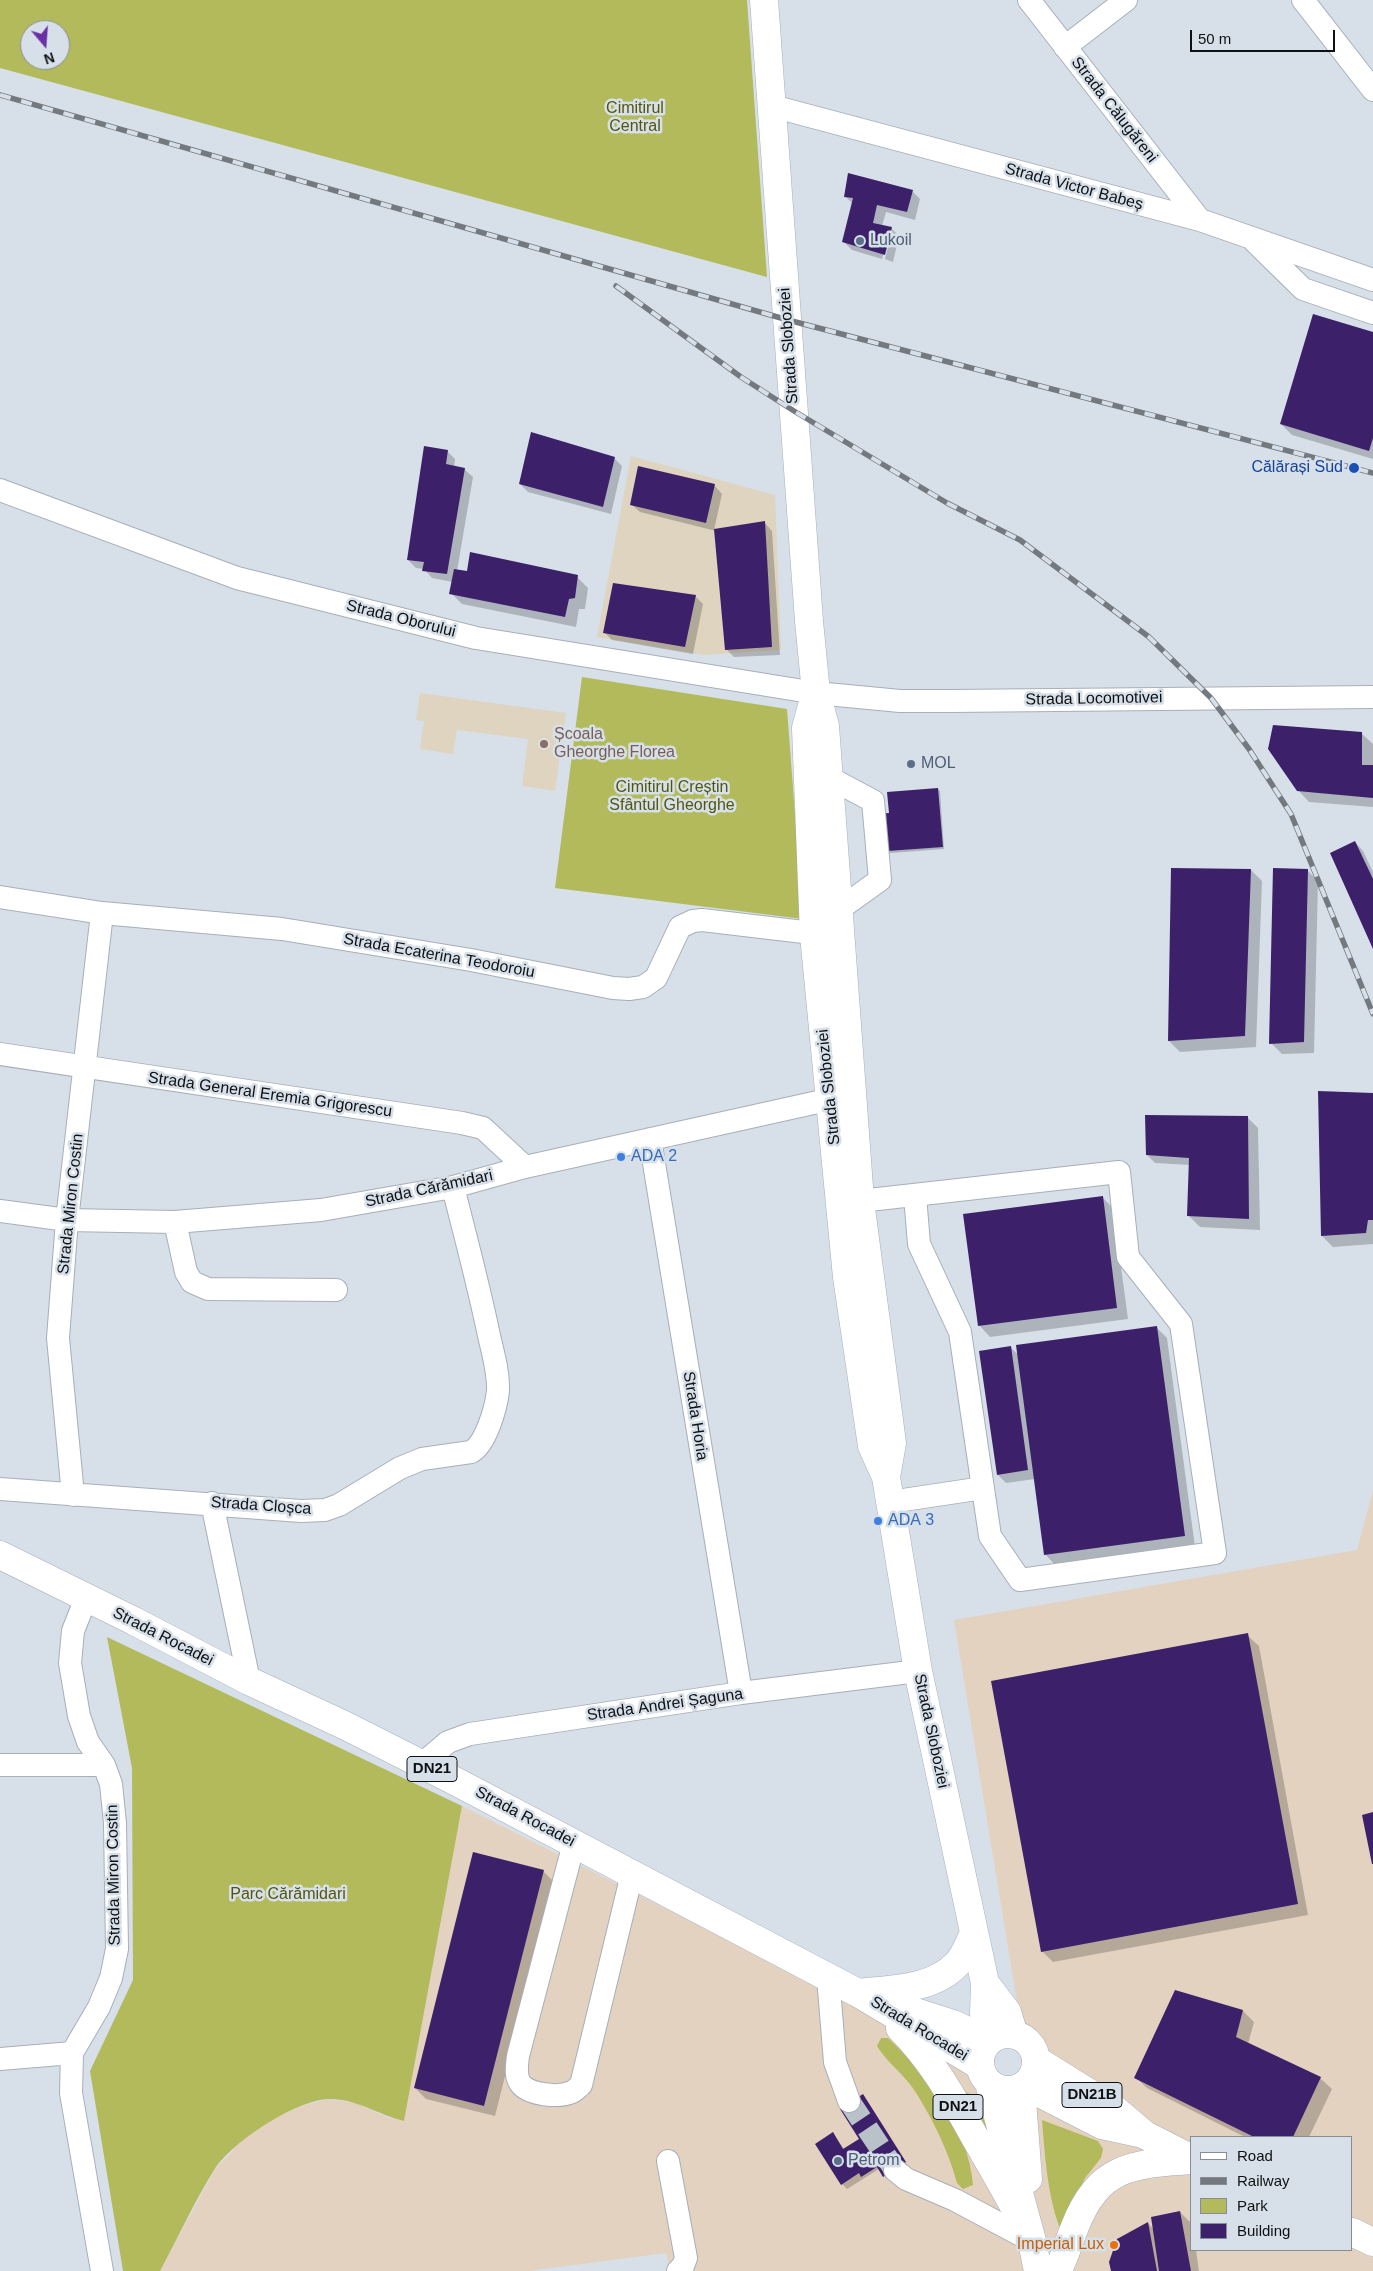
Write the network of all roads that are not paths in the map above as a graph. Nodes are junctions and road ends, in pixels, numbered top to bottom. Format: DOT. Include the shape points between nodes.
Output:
graph roads {
  1 [pos="764,0"];
  2 [pos="1029,0"];
  3 [pos="1126,0"];
  4 [pos="1303,0"];
  5 [pos="1065,47"];
  6 [pos="1373,90"];
  7 [pos="772,106"];
  8 [pos="1200,220"];
  9 [pos="1250,237"];
  10 [pos="1373,280"];
  11 [pos="1373,313"];
  12 [pos="0,490"];
  13 [pos="816,693"];
  14 [pos="1373,697"];
  15 [pos="828,777"];
  16 [pos="0,897"];
  17 [pos="102,912"];
  18 [pos="831,926"];
  19 [pos="0,1054"];
  20 [pos="86,1068"];
  21 [pos="840,1097"];
  22 [pos="650,1139"];
  23 [pos="525,1167"];
  24 [pos="453,1187"];
  25 [pos="915,1196"];
  26 [pos="860,1201"];
  27 [pos="0,1211"];
  28 [pos="67,1220"];
  29 [pos="175,1222"];
  30 [pos="336,1290"];
  31 [pos="983,1488"];
  32 [pos="0,1489"];
  33 [pos="888,1490"];
  34 [pos="73,1495"];
  35 [pos="212,1503"];
  36 [pos="0,1555"];
  37 [pos="86,1598"];
  38 [pos="918,1671"];
  39 [pos="249,1681"];
  40 [pos="741,1693"];
  41 [pos="422,1764"];
  42 [pos="0,1765"];
  43 [pos="104,1765"];
  44 [pos="574,1843"];
  45 [pos="632,1874"];
  46 [pos="974,1933"];
  47 [pos="828,1977"];
  48 [pos="858,1993"];
  49 [pos="72,2052"];
  50 [pos="992,2053"];
  51 [pos="0,2059"];
  52 [pos="1036,2060"];
  53 [pos="1023,2086"];
  54 [pos="849,2101"];
  55 [pos="1145,2134"];
  56 [pos="1190,2159"];
  57 [pos="1190,2160"];
  58 [pos="668,2161"];
  59 [pos="895,2170"];
  60 [pos="1353,2232"];
  61 [pos="1032,2241"];
  62 [pos="1373,2242"];
  63 [pos="102,2271"];
  64 [pos="678,2271"];
  65 [pos="1038,2271"];
  66 [pos="1057,2271"];
  1 -- 7 [label="main road, Strada Sloboziei"];
  2 -- 5 [label="street, Strada Călugăreni"];
  3 -- 5 [label="street"];
  4 -- 6 [label="street"];
  5 -- 8 [label="street, Strada Călugăreni"];
  7 -- 8 [label="street, Strada Victor Babeș"];
  7 -- 13 [label="main road, Strada Sloboziei"];
  8 -- 9 [label="street, Strada Victor Babeș"];
  9 -- 10 [label="street, Strada Victor Babeș"];
  9 -- 11 [label="street" via="1304,289"];
  12 -- 13 [label="street, Strada Oborului" via="237,578 476,638"];
  13 -- 14 [label="street, Strada Locomotivei" via="950,701"];
  13 -- 15 [label="main road, Strada Sloboziei" via="824,726"];
  13 -- 18 [label="main road, Strada Sloboziei" via="806,728"];
  15 -- 18 [label="main road, Strada Sloboziei"];
  15 -- 18 [label="street" via="873,801 880,880"];
  16 -- 17 [label="street, Strada Ecaterina Teodoroiu"];
  17 -- 18 [label="street, Strada Ecaterina Teodoroiu" via="282,929 471,960 613,988 644,987 656,978 680,927 693,921"];
  17 -- 20 [label="street, Strada Miron Costin"];
  18 -- 21 [label="main road, Strada Sloboziei"];
  19 -- 20 [label="street, Strada General Eremia Grigorescu"];
  20 -- 23 [label="street, Strada General Eremia Grigorescu" via="483,1128"];
  20 -- 28 [label="street, Strada Miron Costin"];
  21 -- 22 [label="street, Strada Cărămidari"];
  21 -- 26 [label="main road, Strada Sloboziei"];
  21 -- 33 [label="main road, Strada Sloboziei" via="847,1277 872,1446"];
  22 -- 23 [label="street, Strada Cărămidari"];
  22 -- 40 [label="street, Strada Horia"];
  23 -- 24 [label="street, Strada Cărămidari"];
  24 -- 29 [label="street, Strada Cărămidari" via="321,1210"];
  24 -- 35 [label="street, Strada Cloșca" via="498,1391 482,1444 471,1452 422,1459 400,1468 326,1510"];
  25 -- 26 [label="street"];
  25 -- 31 [label="street" via="920,1244 960,1332"];
  25 -- 31 [label="street" via="1119,1172 1128,1257 1181,1324 1215,1553 1020,1580 990,1536"];
  26 -- 33 [label="main road, Strada Sloboziei" via="892,1443"];
  27 -- 28 [label="street, Strada Cărămidari"];
  28 -- 29 [label="street, Strada Cărămidari"];
  28 -- 34 [label="street, Strada Miron Costin" via="58,1338"];
  29 -- 30 [label="street" via="186,1272 192,1282 208,1289"];
  31 -- 33 [label="street"];
  32 -- 34 [label="street, Strada Cloșca"];
  33 -- 38 [label="main road, Strada Sloboziei"];
  34 -- 35 [label="street, Strada Cloșca"];
  35 -- 39 [label="street"];
  36 -- 37 [label="main road, Strada Rocadei / DN21"];
  37 -- 39 [label="main road, Strada Rocadei / DN21"];
  37 -- 43 [label="street, Strada Miron Costin" via="72,1631 70,1662 79,1716 88,1742"];
  38 -- 40 [label="street, Strada Andrei Șaguna"];
  38 -- 46 [label="main road, Strada Sloboziei"];
  39 -- 41 [label="main road, Strada Rocadei / DN21"];
  40 -- 41 [label="street, Strada Andrei Șaguna" via="470,1734 448,1742"];
  41 -- 44 [label="main road, Strada Rocadei / DN21"];
  42 -- 43 [label="street"];
  43 -- 49 [label="street, Strada Miron Costin" via="115,1823 117,1949 111,1978 99,2007"];
  44 -- 45 [label="main road, Strada Rocadei / DN21"];
  44 -- 45 [label="street" via="518,2056 516,2071 520,2083 528,2090 560,2095 573,2092 581,2085"];
  45 -- 47 [label="main road, Strada Rocadei / DN21"];
  46 -- 48 [label="main road" via="959,1962 945,1975 910,1987"];
  46 -- 50 [label="main road, Strada Sloboziei" via="985,1983 984,2013"];
  47 -- 48 [label="main road, Strada Rocadei / DN21"];
  47 -- 54 [label="street" via="835,2062"];
  48 -- 50 [label="main road, Strada Rocadei" via="953,2024"];
  48 -- 61 [label="main road, DN21" via="901,2028 922,2051 1012,2200"];
  49 -- 51 [label="street"];
  49 -- 63 [label="street, Strada Miron Costin" via="71,2092"];
  50 -- 52 [label="main road" via="1027,2041"];
  50 -- 53 [label="main road" via="1004,2090"];
  50 -- 61 [label="main road, Strada Sloboziei"];
  52 -- 53 [label="main road" via="1033,2074"];
  52 -- 55 [label="main road, DN21B" via="1112,2108"];
  53 -- 55 [label="main road, DN21B" via="1102,2125"];
  53 -- 61 [label="main road"];
  55 -- 56 [label="main road, DN21B"];
  57 -- 66 [label="main road" via="1129,2168 1096,2187 1085,2203"];
  58 -- 64 [label="street" via="686,2258"];
  59 -- 61 [label="street" via="906,2179 955,2200"];
  60 -- 62 [label="main road"];
  61 -- 65 [label="main road, DN21"];
}
